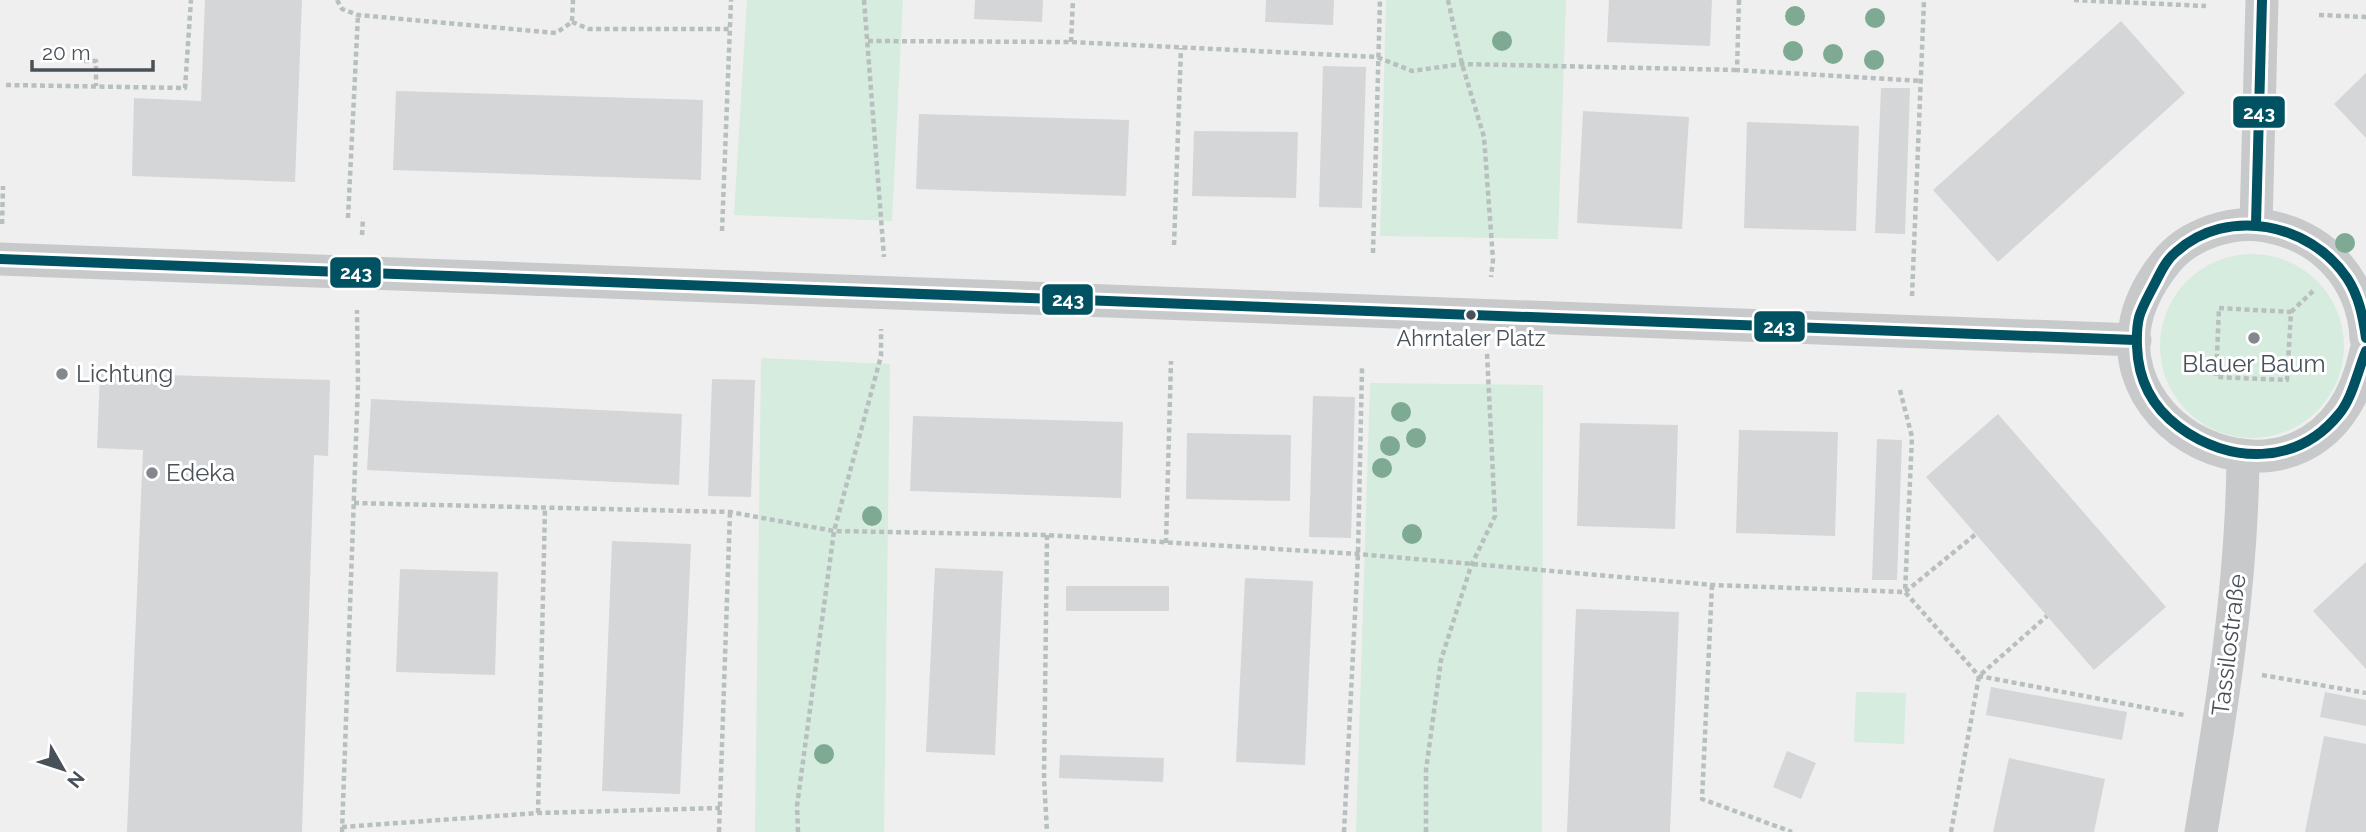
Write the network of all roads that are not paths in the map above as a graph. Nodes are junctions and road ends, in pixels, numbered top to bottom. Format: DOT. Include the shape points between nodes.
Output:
graph roads {
  1 [pos="2262,0"];
  2 [pos="2256,224"];
  3 [pos="0,259"];
  4 [pos="2366,338"];
  5 [pos="2134,340"];
  6 [pos="2366,351"];
  7 [pos="2243,457"];
  8 [pos="2201,832"];
  1 -- 2 [label="street"];
  2 -- 4 [label="street" via="2297,234 2340,265 2356,291"];
  2 -- 5 [label="street" via="2225,227 2195,238 2170,257 2151,281 2139,309"];
  3 -- 5 [label="street"];
  5 -- 7 [label="street" via="2149,398 2168,422 2190,440"];
  6 -- 7 [label="street" via="2361,377 2348,404 2329,426 2303,444 2274,454"];
  7 -- 8 [label="street, Tassilostraße" via="2243,537"];
}
